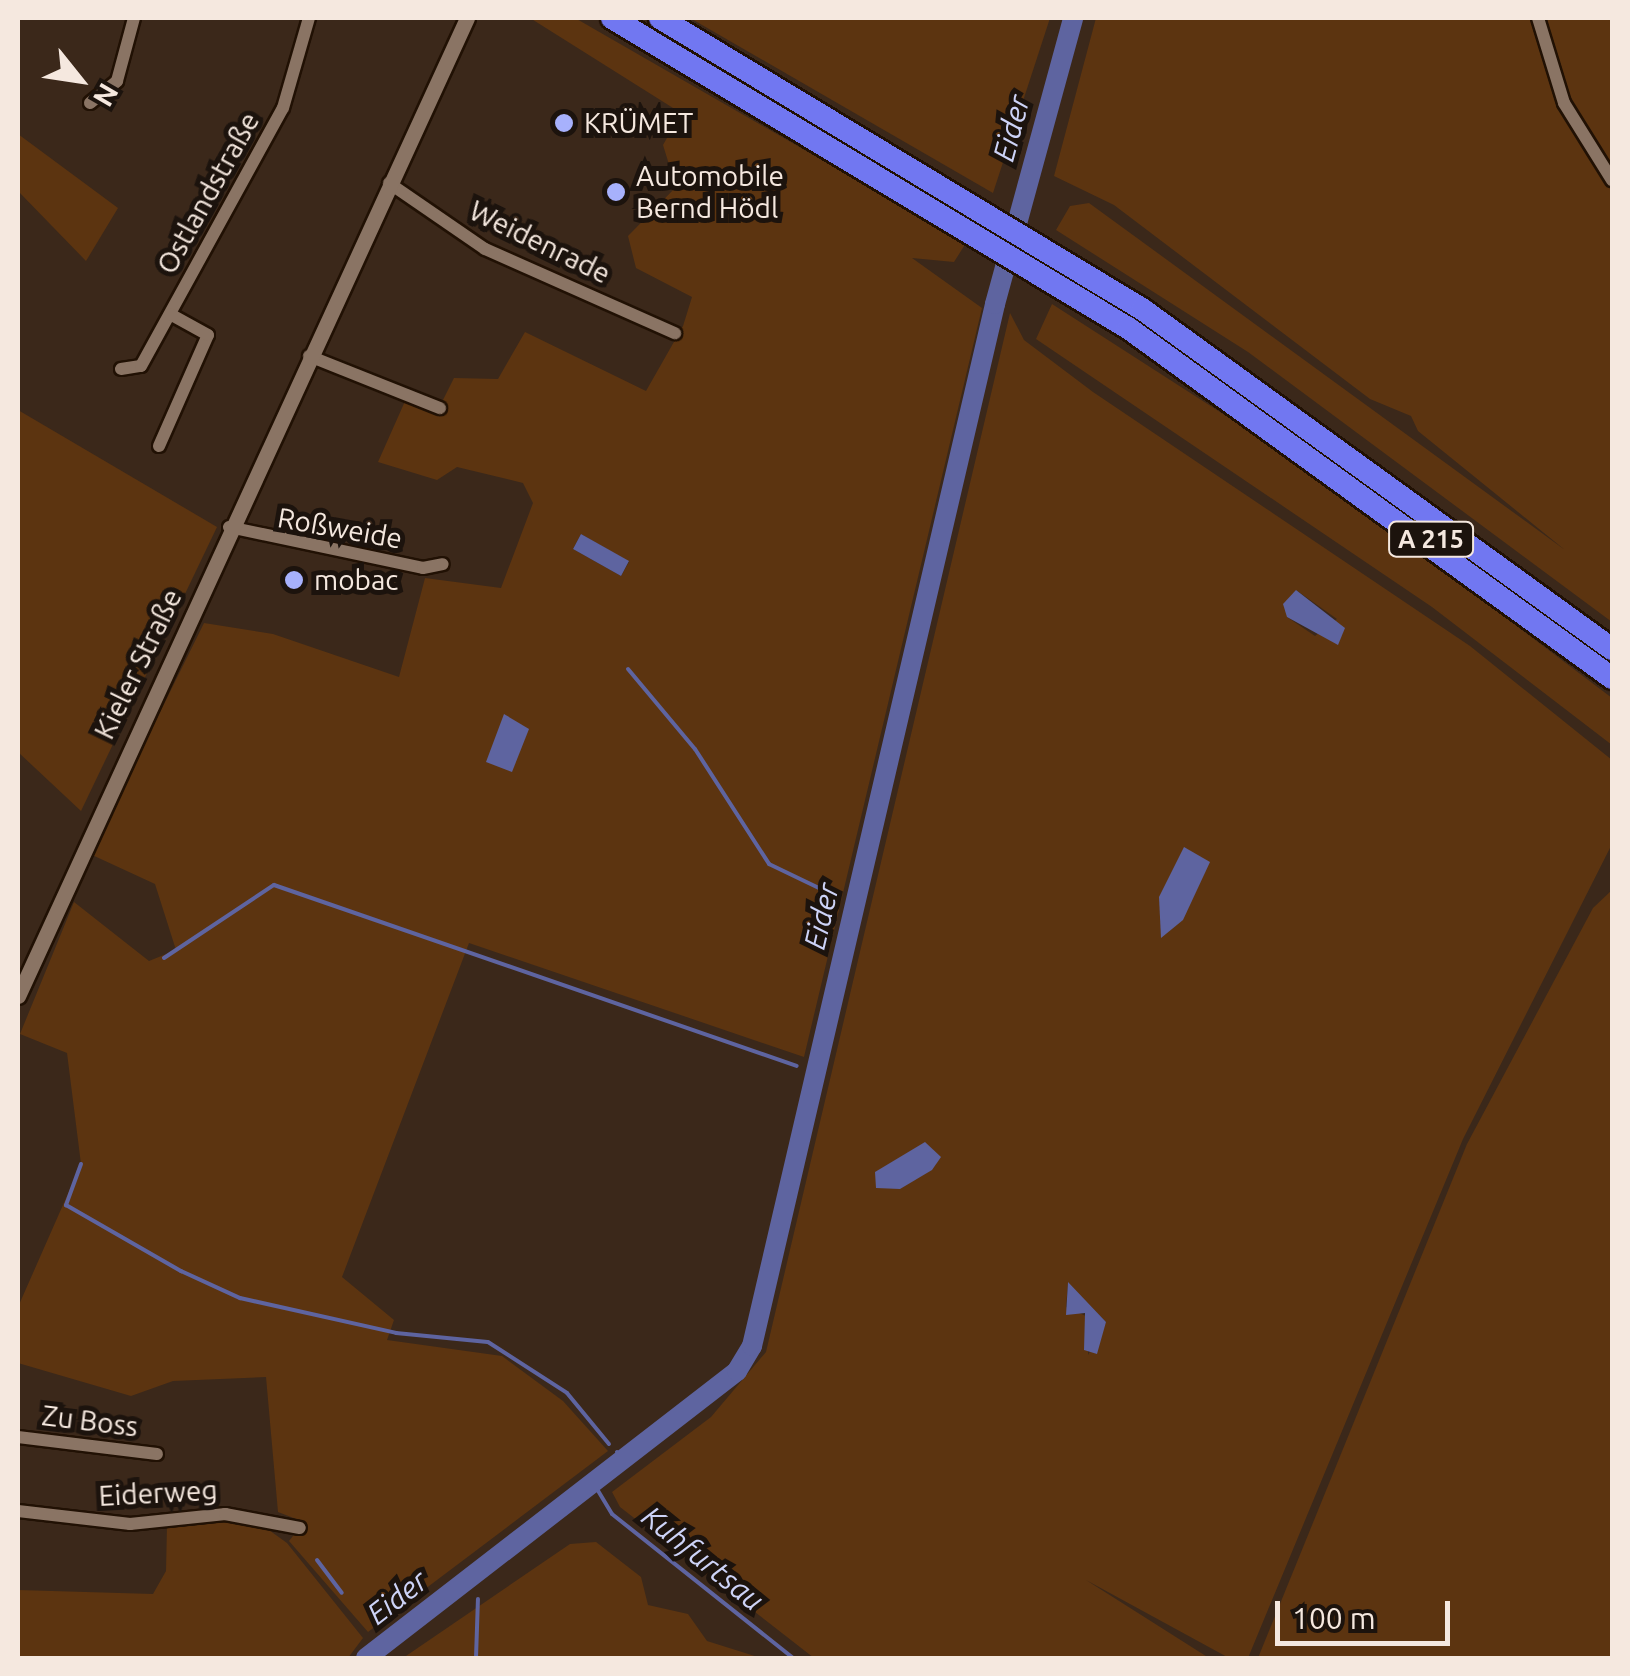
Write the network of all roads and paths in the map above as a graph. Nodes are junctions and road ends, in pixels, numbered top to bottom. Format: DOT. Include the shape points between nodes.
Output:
graph roads {
  1 [pos="134,18"];
  2 [pos="309,18"];
  3 [pos="467,18"];
  4 [pos="612,18"];
  5 [pos="660,18"];
  6 [pos="1538,18"];
  7 [pos="90,103"];
  8 [pos="1612,180"];
  9 [pos="390,183"];
  10 [pos="170,314"];
  11 [pos="675,333"];
  12 [pos="309,356"];
  13 [pos="121,370"];
  14 [pos="440,408"];
  15 [pos="159,446"];
  16 [pos="230,527"];
  17 [pos="443,564"];
  18 [pos="1612,649"];
  19 [pos="1612,678"];
  20 [pos="18,996"];
  21 [pos="18,1437"];
  22 [pos="157,1454"];
  23 [pos="18,1511"];
  24 [pos="300,1528"];
  1 -- 7 [label="street" via="118,81"];
  2 -- 10 [label="street, Ostlandstraße" via="283,108"];
  3 -- 9 [label="street, Kieler Straße"];
  4 -- 19 [label="highway, A 215" via="980,234 1245,406"];
  5 -- 18 [label="highway, A 215" via="1043,246 1370,466"];
  6 -- 8 [label="street" via="1564,102"];
  9 -- 11 [label="street, Weidenrade" via="485,249"];
  9 -- 12 [label="street, Kieler Straße"];
  10 -- 13 [label="street, Ostlandstraße" via="141,366"];
  10 -- 15 [label="street" via="208,335"];
  12 -- 14 [label="street"];
  12 -- 16 [label="street, Kieler Straße"];
  16 -- 17 [label="street, Roßweide" via="423,568"];
  16 -- 20 [label="street, Kieler Straße"];
  21 -- 22 [label="street, Zu Boss"];
  23 -- 24 [label="street, Eiderweg" via="130,1524 225,1514"];
}
